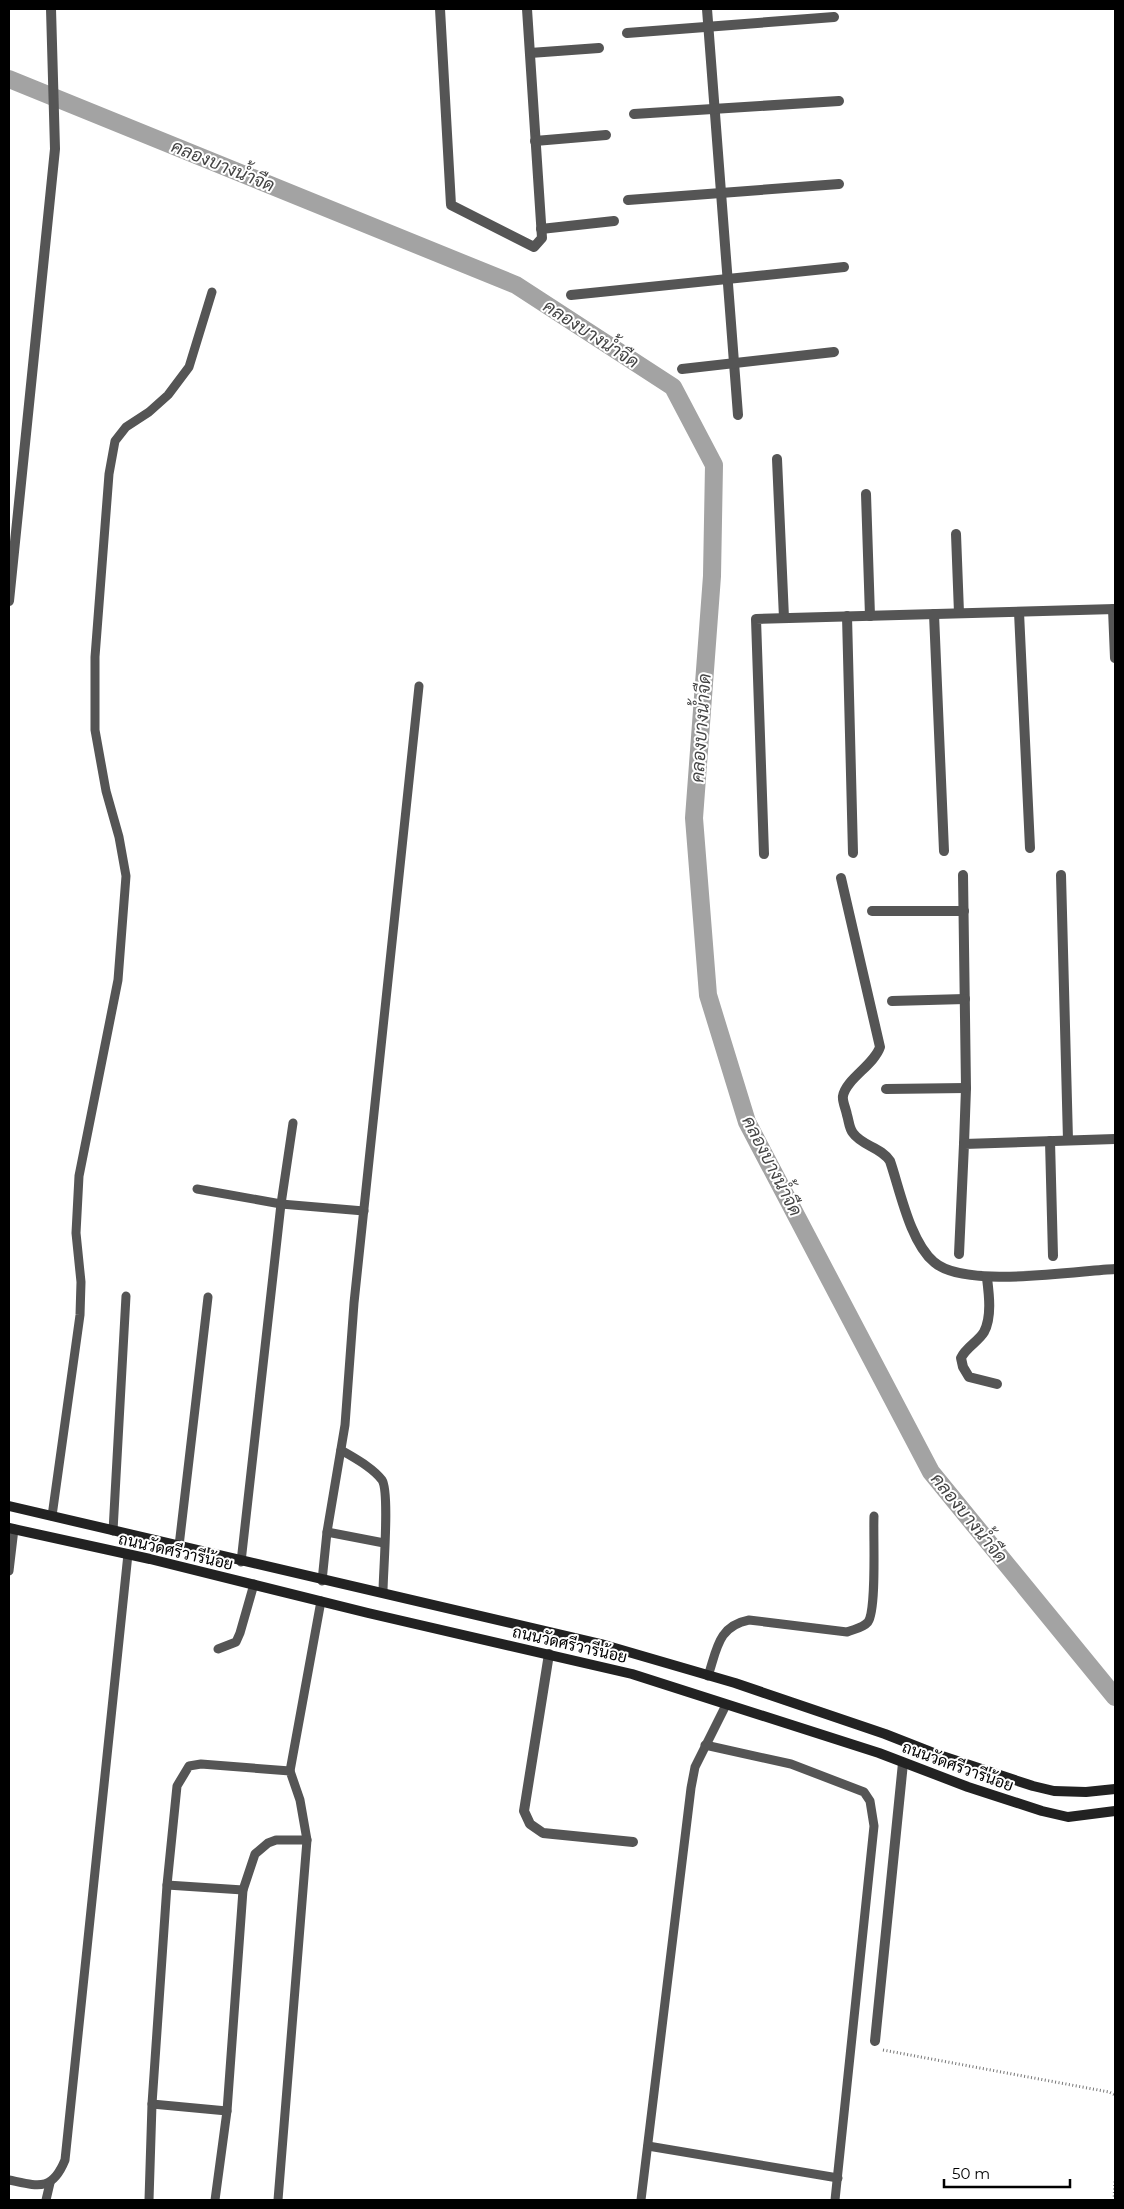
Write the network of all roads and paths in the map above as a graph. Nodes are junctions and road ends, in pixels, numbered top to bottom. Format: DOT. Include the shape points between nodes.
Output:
graph roads {
  1 [pos="51,9"];
  2 [pos="440,9"];
  3 [pos="527,9"];
  4 [pos="707,9"];
  5 [pos="834,16"];
  6 [pos="708,26"];
  7 [pos="627,33"];
  8 [pos="599,48"];
  9 [pos="530,53"];
  10 [pos="839,101"];
  11 [pos="715,109"];
  12 [pos="634,114"];
  13 [pos="606,135"];
  14 [pos="535,141"];
  15 [pos="840,184"];
  16 [pos="721,193"];
  17 [pos="628,200"];
  18 [pos="614,221"];
  19 [pos="541,229"];
  20 [pos="844,267"];
  21 [pos="728,279"];
  22 [pos="212,292"];
  23 [pos="571,295"];
  24 [pos="834,352"];
  25 [pos="734,363"];
  26 [pos="682,369"];
  27 [pos="738,415"];
  28 [pos="777,459"];
  29 [pos="866,494"];
  30 [pos="956,534"];
  31 [pos="9,602"];
  32 [pos="1114,609"];
  33 [pos="1019,612"];
  34 [pos="958,613"];
  35 [pos="934,614"];
  36 [pos="846,616"];
  37 [pos="870,616"];
  38 [pos="784,618"];
  39 [pos="1115,658"];
  40 [pos="419,686"];
  41 [pos="1030,848"];
  42 [pos="944,850"];
  43 [pos="853,853"];
  44 [pos="764,854"];
  45 [pos="963,874"];
  46 [pos="1061,874"];
  47 [pos="841,878"];
  48 [pos="872,911"];
  49 [pos="964,911"];
  50 [pos="965,999"];
  51 [pos="892,1001"];
  52 [pos="886,1088"];
  53 [pos="966,1088"];
  54 [pos="293,1123"];
  55 [pos="1115,1139"];
  56 [pos="1068,1140"];
  57 [pos="1050,1141"];
  58 [pos="964,1144"];
  59 [pos="197,1189"];
  60 [pos="281,1204"];
  61 [pos="364,1211"];
  62 [pos="959,1254"];
  63 [pos="1053,1256"];
  64 [pos="1115,1269"];
  65 [pos="987,1278"];
  66 [pos="126,1296"];
  67 [pos="208,1298"];
  68 [pos="997,1384"];
  69 [pos="341,1450"];
  70 [pos="9,1506"];
  71 [pos="52,1516"];
  72 [pos="874,1516"];
  73 [pos="11,1528"];
  74 [pos="113,1531"];
  75 [pos="327,1532"];
  76 [pos="384,1543"];
  77 [pos="179,1546"];
  78 [pos="128,1554"];
  79 [pos="241,1562"];
  80 [pos="9,1571"];
  81 [pos="322,1581"];
  82 [pos="254,1584"];
  83 [pos="383,1592"];
  84 [pos="321,1601"];
  85 [pos="218,1649"];
  86 [pos="550,1654"];
  87 [pos="708,1676"];
  88 [pos="726,1705"];
  89 [pos="705,1745"];
  90 [pos="903,1762"];
  91 [pos="290,1771"];
  92 [pos="1115,1789"];
  93 [pos="1115,1812"];
  94 [pos="307,1840"];
  95 [pos="633,1842"];
  96 [pos="167,1885"];
  97 [pos="243,1890"];
  98 [pos="874,2041"];
  99 [pos="1115,2095"];
  100 [pos="152,2104"];
  101 [pos="226,2111"];
  102 [pos="648,2146"];
  103 [pos="838,2178"];
  104 [pos="9,2180"];
  105 [pos="1115,2182"];
  106 [pos="50,2183"];
  107 [pos="46,2200"];
  108 [pos="148,2200"];
  109 [pos="215,2200"];
  110 [pos="278,2200"];
  111 [pos="641,2200"];
  112 [pos="835,2200"];
  113 [pos="1114,2200"];
  1 -- 31 [label="street" via="55,149"];
  2 -- 19 [label="street" via="452,205 534,247 542,238"];
  3 -- 9 [label="street"];
  4 -- 6 [label="street"];
  5 -- 6 [label="street"];
  6 -- 7 [label="street"];
  6 -- 11 [label="street"];
  8 -- 9 [label="street"];
  9 -- 14 [label="street"];
  10 -- 11 [label="street"];
  11 -- 12 [label="street"];
  11 -- 16 [label="street"];
  13 -- 14 [label="street"];
  14 -- 19 [label="street"];
  15 -- 16 [label="street"];
  16 -- 17 [label="street"];
  16 -- 21 [label="street"];
  18 -- 19 [label="street"];
  20 -- 21 [label="street"];
  21 -- 23 [label="street"];
  21 -- 25 [label="street"];
  22 -- 71 [label="lane" via="189,367 168,395 126,427 115,441 109,474 94,657 95,730 126,876 118,980 79,1176 76,1233 81,1282 80,1315"];
  24 -- 25 [label="street"];
  25 -- 26 [label="street"];
  25 -- 27 [label="street"];
  28 -- 38 [label="street"];
  29 -- 37 [label="street"];
  30 -- 34 [label="street"];
  32 -- 33 [label="street"];
  32 -- 39 [label="street"];
  33 -- 34 [label="street"];
  33 -- 41 [label="street"];
  34 -- 35 [label="street"];
  35 -- 37 [label="street"];
  35 -- 42 [label="street"];
  36 -- 37 [label="street"];
  36 -- 38 [label="street"];
  36 -- 43 [label="street"];
  38 -- 44 [label="street" via="756,619"];
  40 -- 61 [label="lane"];
  45 -- 49 [label="street"];
  46 -- 56 [label="street"];
  47 -- 65 [label="street" via="880,1046 878,1054 843,1095 852,1132 886,1154 918,1240 934,1263 958,1273"];
  48 -- 49 [label="street"];
  49 -- 50 [label="street"];
  50 -- 51 [label="street"];
  50 -- 53 [label="street"];
  52 -- 53 [label="street"];
  53 -- 58 [label="street"];
  54 -- 60 [label="lane"];
  55 -- 56 [label="street"];
  56 -- 57 [label="street"];
  57 -- 58 [label="street"];
  57 -- 63 [label="street"];
  58 -- 62 [label="street"];
  59 -- 60 [label="lane"];
  60 -- 61 [label="lane"];
  60 -- 79 [label="lane"];
  61 -- 69 [label="lane"];
  64 -- 65 [label="street"];
  65 -- 68 [label="street" via="989,1302 984,1333 961,1358 969,1377"];
  66 -- 74 [label="lane"];
  67 -- 77 [label="lane"];
  69 -- 75 [label="lane"];
  69 -- 76 [label="lane" via="383,1481 386,1498"];
  70 -- 71 [label="main road, ถนนวัดศรีวารีน้อย"];
  71 -- 74 [label="main road, ถนนวัดศรีวารีน้อย"];
  72 -- 87 [label="lane" via="872,1604 868,1621 847,1632 749,1620 735,1622 723,1633"];
  73 -- 78 [label="main road, ถนนวัดศรีวารีน้อย"];
  73 -- 80 [label="lane"];
  74 -- 77 [label="main road, ถนนวัดศรีวารีน้อย"];
  75 -- 76 [label="lane"];
  75 -- 81 [label="lane"];
  76 -- 83 [label="lane"];
  77 -- 79 [label="main road, ถนนวัดศรีวารีน้อย"];
  78 -- 82 [label="main road, ถนนวัดศรีวารีน้อย"];
  78 -- 106 [label="lane" via="65,2160 59,2175"];
  79 -- 81 [label="main road, ถนนวัดศรีวารีน้อย"];
  81 -- 83 [label="main road, ถนนวัดศรีวารีน้อย"];
  82 -- 84 [label="main road, ถนนวัดศรีวารีน้อย"];
  82 -- 85 [label="lane" via="236,1642"];
  83 -- 87 [label="main road, ถนนวัดศรีวารีน้อย" via="601,1644"];
  84 -- 86 [label="main road, ถนนวัดศรีวารีน้อย"];
  84 -- 91 [label="lane"];
  86 -- 88 [label="main road, ถนนวัดศรีวารีน้อย" via="632,1674"];
  86 -- 95 [label="street" via="524,1811 530,1824 543,1833"];
  87 -- 92 [label="main road, ถนนวัดศรีวารีน้อย" via="936,1754 1054,1790 1086,1792"];
  88 -- 89 [label="lane"];
  88 -- 90 [label="main road, ถนนวัดศรีวารีน้อย"];
  89 -- 102 [label="lane" via="695,1767 691,1788"];
  89 -- 103 [label="lane" via="790,1764 864,1792 870,1801 874,1826"];
  90 -- 93 [label="main road, ถนนวัดศรีวารีน้อย" via="968,1788 1068,1817"];
  90 -- 98 [label="street"];
  91 -- 94 [label="lane" via="300,1800"];
  91 -- 96 [label="lane" via="201,1764 190,1766 177,1786"];
  94 -- 97 [label="lane" via="268,1843 255,1854"];
  94 -- 110 [label="lane"];
  96 -- 97 [label="lane"];
  96 -- 100 [label="lane"];
  97 -- 101 [label="lane"];
  98 -- 99 [label="path" via="886,2051"];
  100 -- 101 [label="lane"];
  100 -- 108 [label="lane"];
  101 -- 109 [label="lane"];
  102 -- 103 [label="lane"];
  102 -- 111 [label="lane"];
  103 -- 112 [label="lane"];
  104 -- 106 [label="lane" via="37,2186"];
  105 -- 113 [label="path"];
  106 -- 107 [label="lane"];
}
